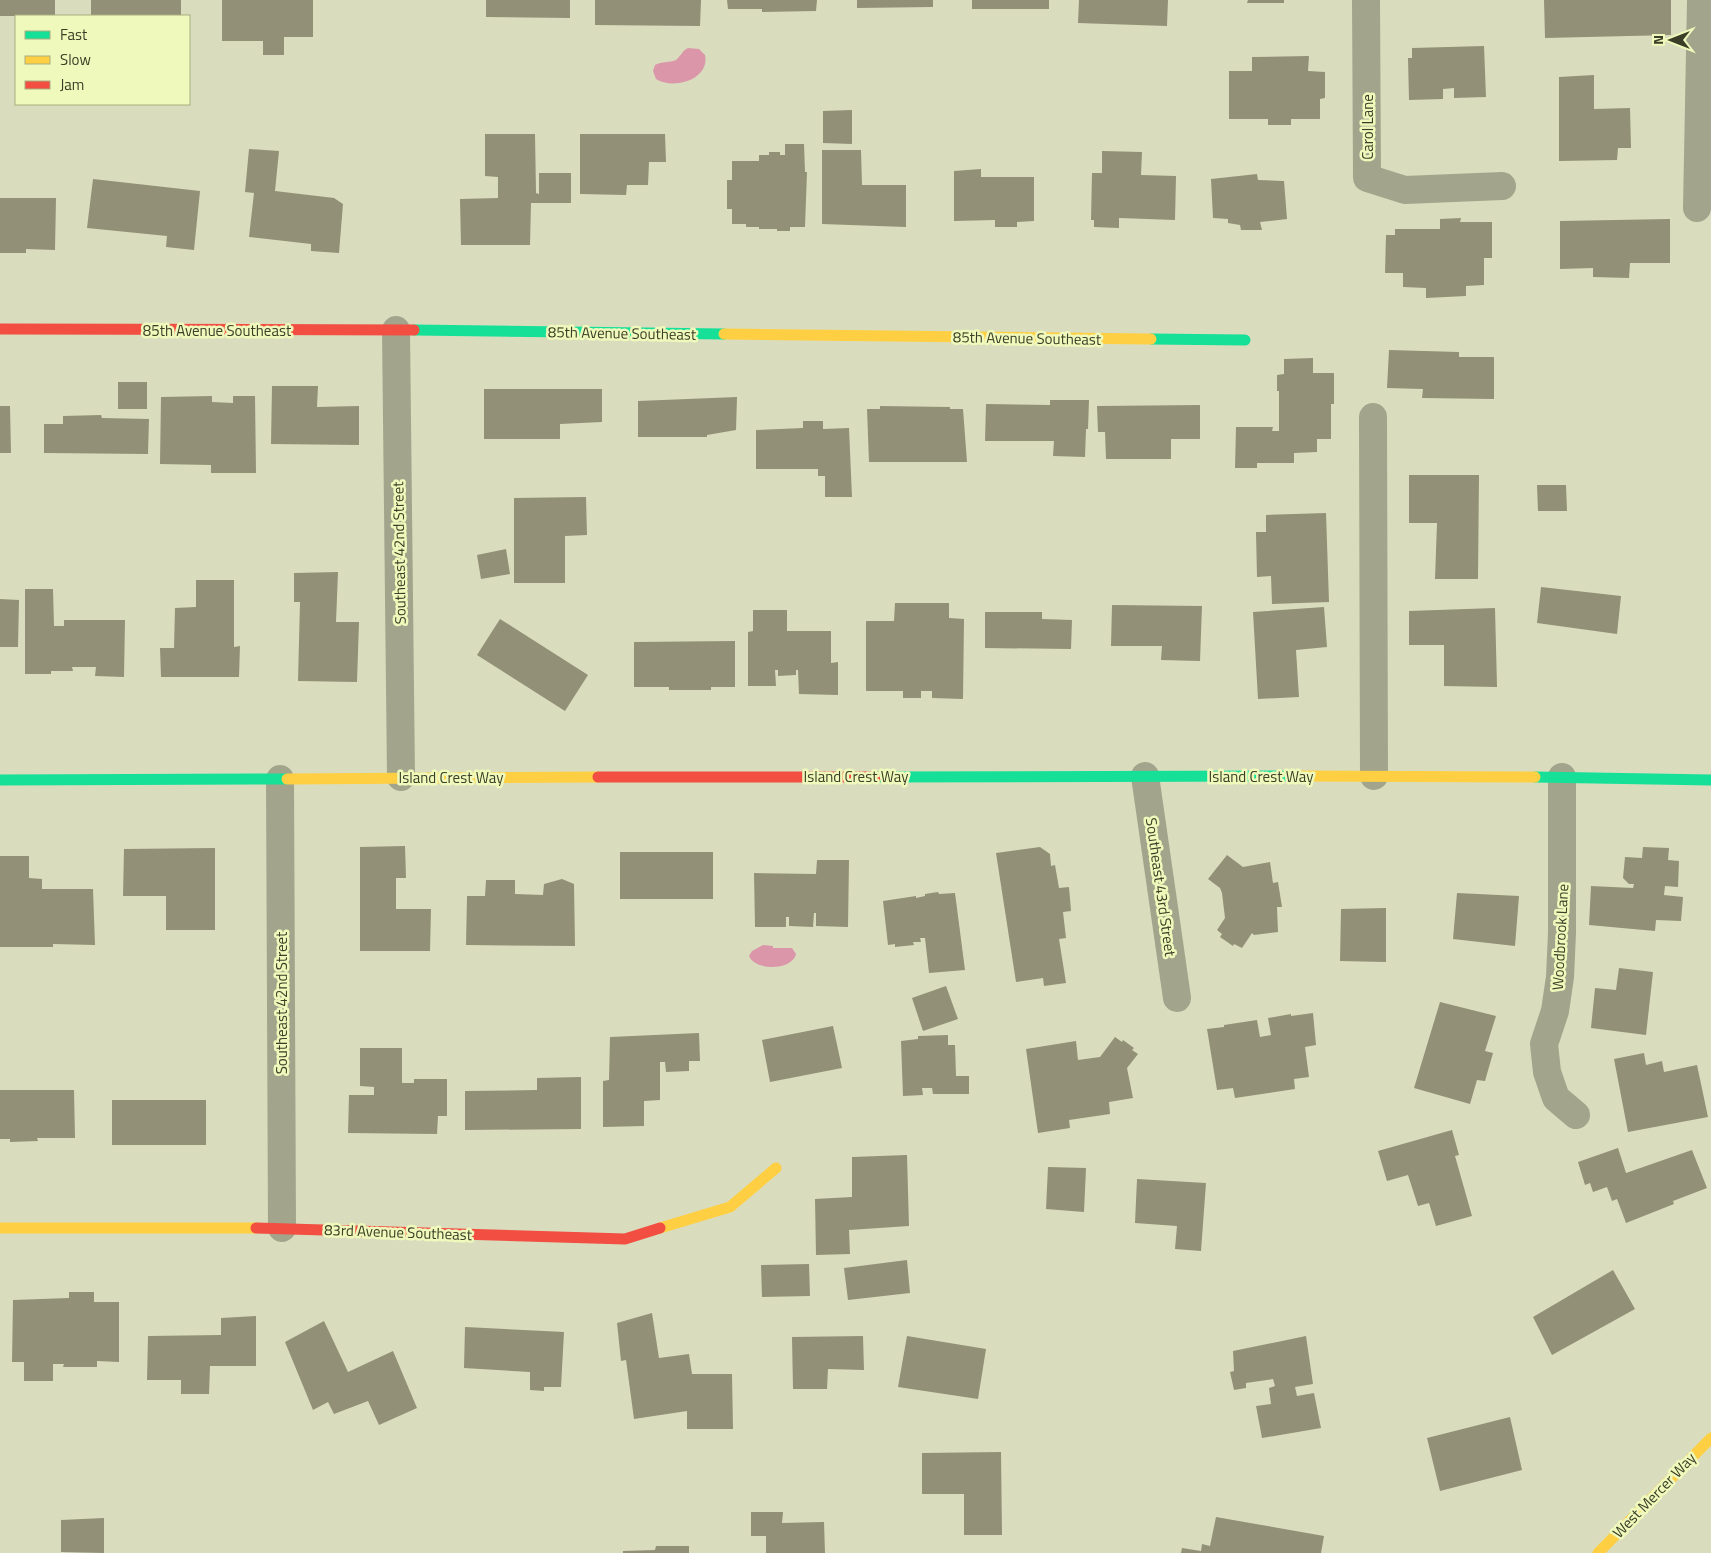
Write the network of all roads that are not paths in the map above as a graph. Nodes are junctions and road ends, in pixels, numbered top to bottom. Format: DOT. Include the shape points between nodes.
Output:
graph roads {
  1 [pos="1366,0"];
  2 [pos="1701,0"];
  3 [pos="1502,186"];
  4 [pos="1697,208"];
  5 [pos="0,329"];
  6 [pos="396,330"];
  7 [pos="1245,340"];
  8 [pos="1373,417"];
  9 [pos="401,776"];
  10 [pos="1145,776"];
  11 [pos="1374,776"];
  12 [pos="1562,777"];
  13 [pos="280,779"];
  14 [pos="0,780"];
  15 [pos="1711,780"];
  16 [pos="1176,998"];
  17 [pos="1576,1116"];
  18 [pos="776,1168"];
  19 [pos="0,1228"];
  20 [pos="282,1228"];
  21 [pos="1711,1438"];
  22 [pos="1598,1553"];
  1 -- 3 [label="street, Carol Lane" via="1367,178 1405,190"];
  2 -- 4 [label="street"];
  5 -- 6 [label="street, 85th Avenue Southeast"];
  6 -- 7 [label="street, 85th Avenue Southeast"];
  6 -- 9 [label="street, Southeast 42nd Street"];
  8 -- 11 [label="street"];
  9 -- 10 [label="street, Island Crest Way"];
  9 -- 13 [label="street, Island Crest Way"];
  10 -- 11 [label="street, Island Crest Way"];
  10 -- 16 [label="street, Southeast 43rd Street"];
  11 -- 12 [label="street, Island Crest Way"];
  12 -- 15 [label="street, Island Crest Way"];
  12 -- 17 [label="street, Woodbrook Lane" via="1560,977 1555,1011 1544,1044 1547,1072 1556,1098"];
  13 -- 14 [label="street, Island Crest Way"];
  13 -- 20 [label="street, Southeast 42nd Street"];
  18 -- 20 [label="street, 83rd Avenue Southeast" via="730,1207 625,1240"];
  19 -- 20 [label="street, 83rd Avenue Southeast"];
  21 -- 22 [label="street, West Mercer Way"];
}
